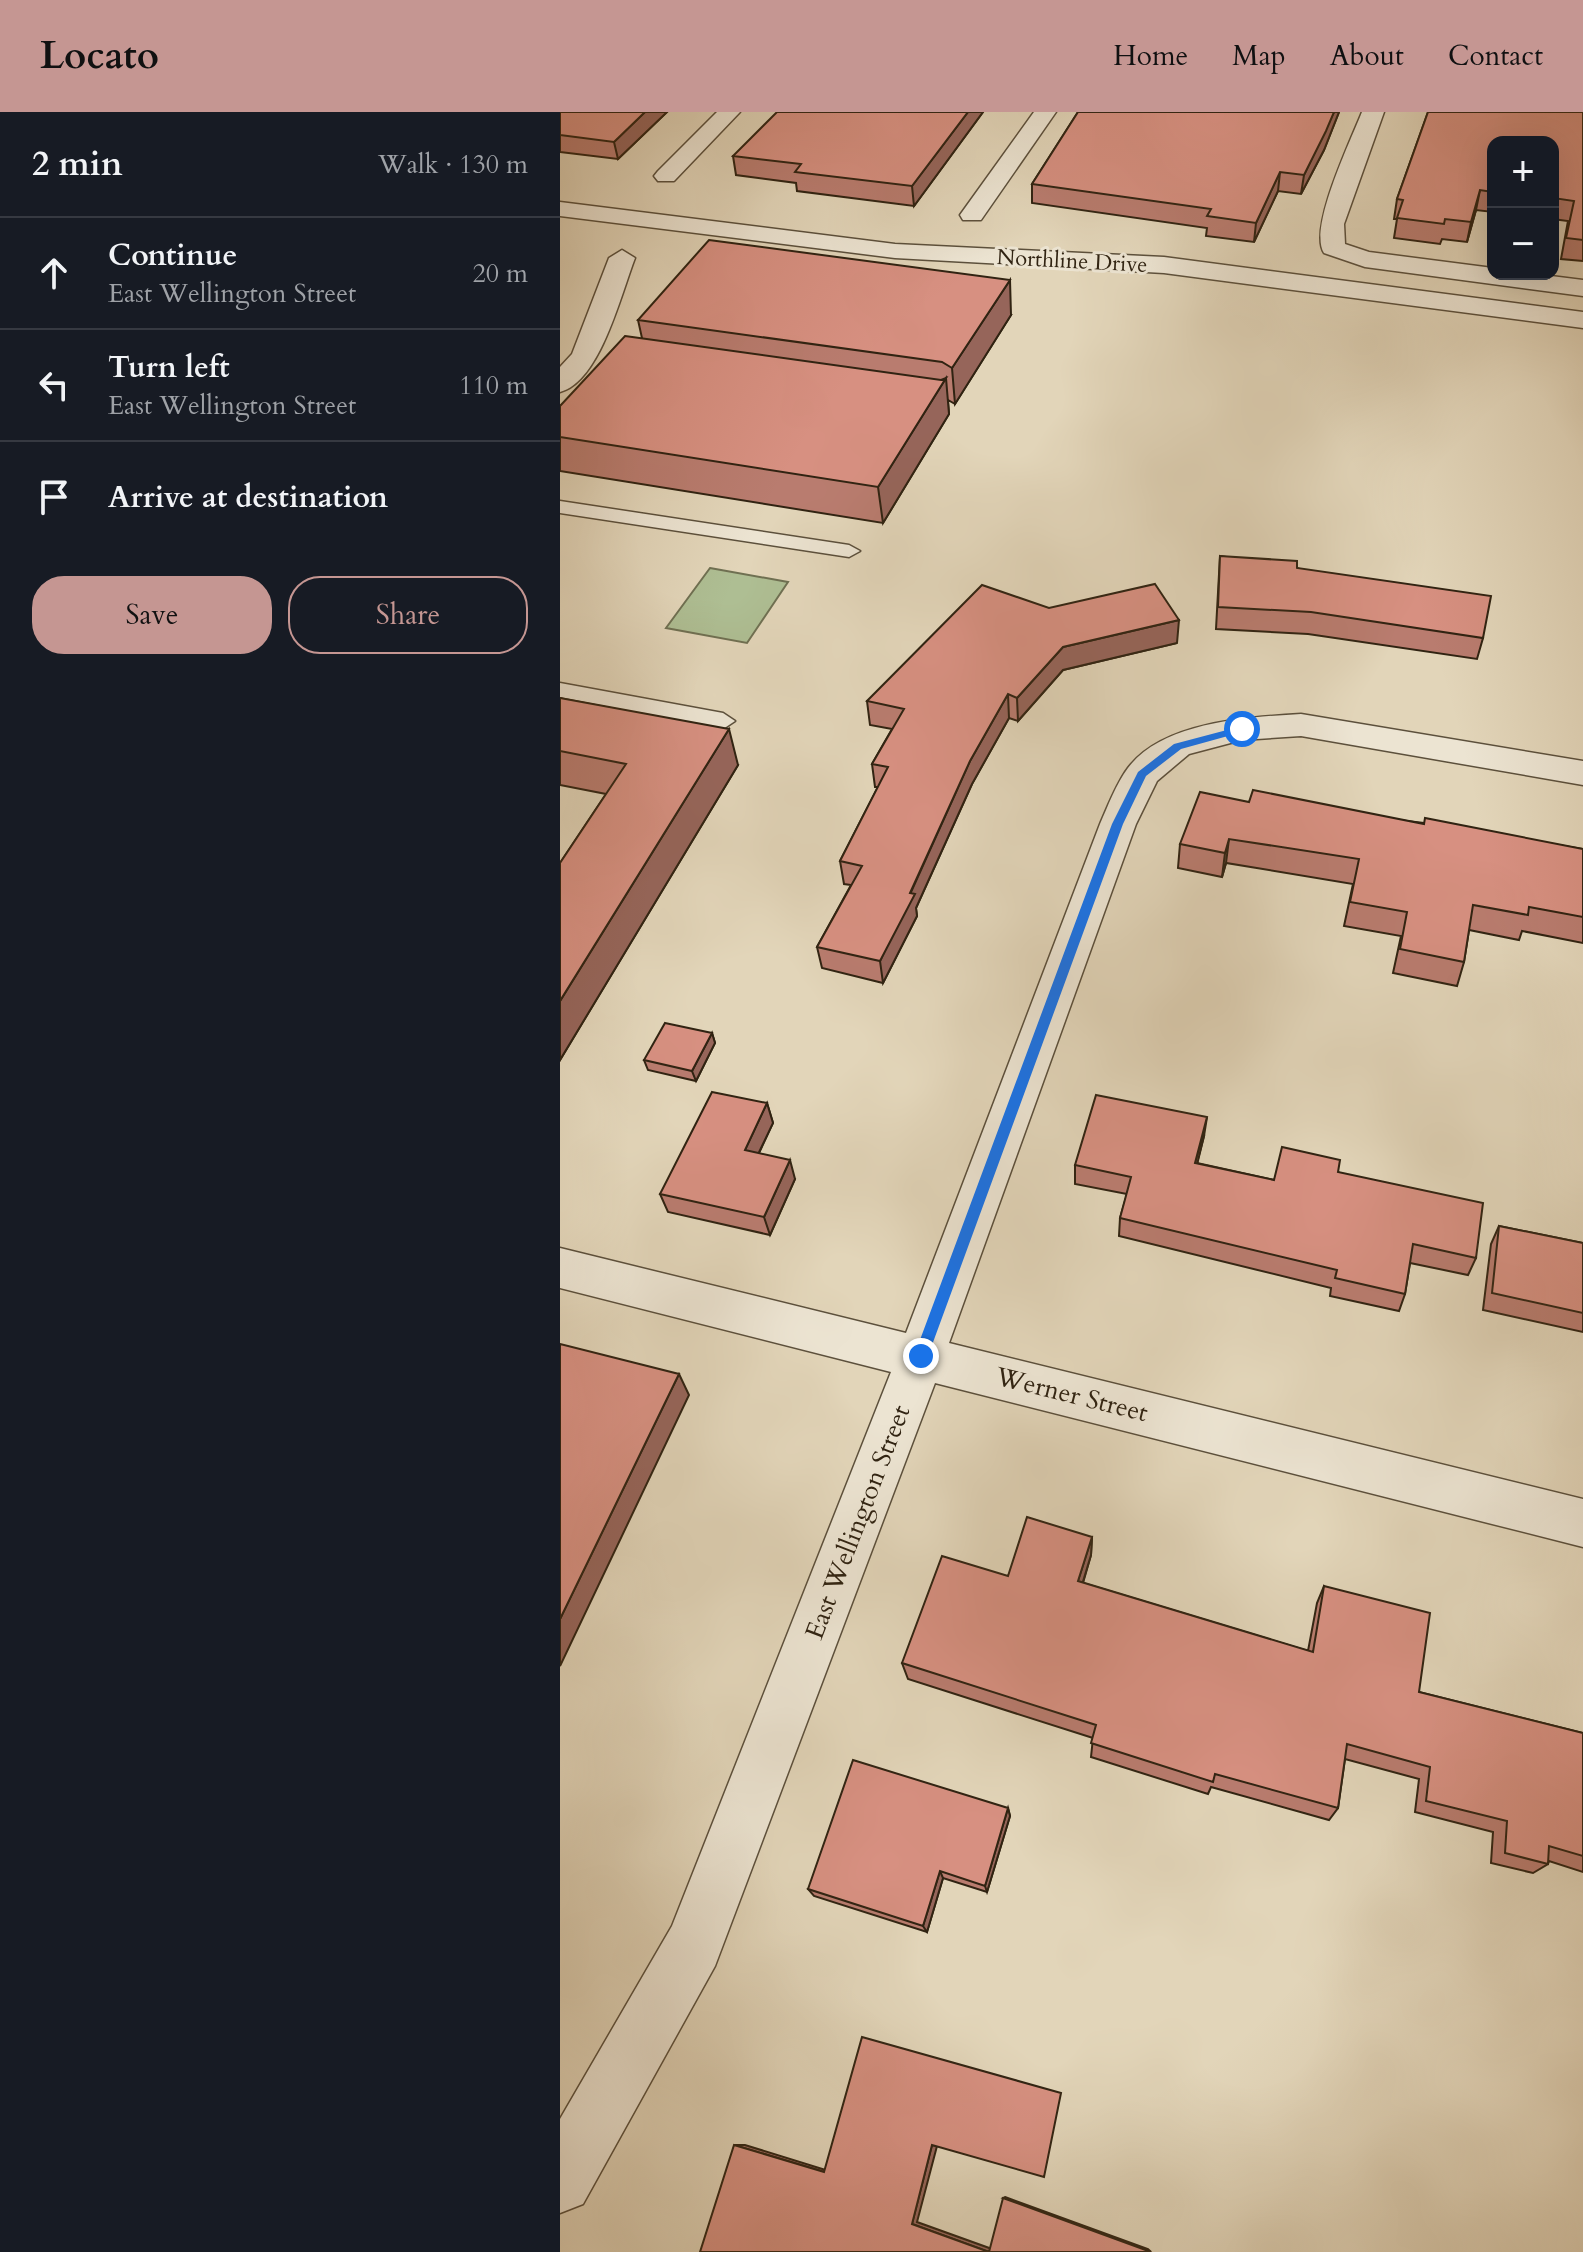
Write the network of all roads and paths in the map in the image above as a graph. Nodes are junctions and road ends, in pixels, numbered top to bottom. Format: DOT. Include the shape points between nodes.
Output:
graph roads {
  1 [pos="729,112"];
  2 [pos="1045,112"];
  3 [pos="1373,112"];
  4 [pos="666,176"];
  5 [pos="560,209"];
  6 [pos="972,215"];
  7 [pos="622,258"];
  8 [pos="1487,275"];
  9 [pos="1524,280"];
  10 [pos="1583,288"];
  11 [pos="1583,320"];
  12 [pos="560,384"];
  13 [pos="560,507"];
  14 [pos="849,551"];
  15 [pos="560,690"];
  16 [pos="723,721"];
  17 [pos="1583,773"];
  18 [pos="560,1268"];
  19 [pos="921,1356"];
  20 [pos="1583,1523"];
  21 [pos="560,2181"];
  1 -- 4 [label="street"];
  2 -- 6 [label="street"];
  3 -- 8 [label="street" via="1332,224 1333,248 1365,259"];
  5 -- 11 [label="street, Northline Drive" via="895,251 1178,266"];
  7 -- 12 [label="street" via="593,357"];
  9 -- 10 [label="street"];
  13 -- 14 [label="lane"];
  15 -- 16 [label="lane"];
  17 -- 19 [label="street, East Wellington Street" via="1301,725 1242,729 1177,746 1142,774 1118,824"];
  18 -- 19 [label="street, Werner Street"];
  19 -- 20 [label="street, Werner Street"];
  19 -- 21 [label="street, East Wellington Street" via="694,1945"];
}
